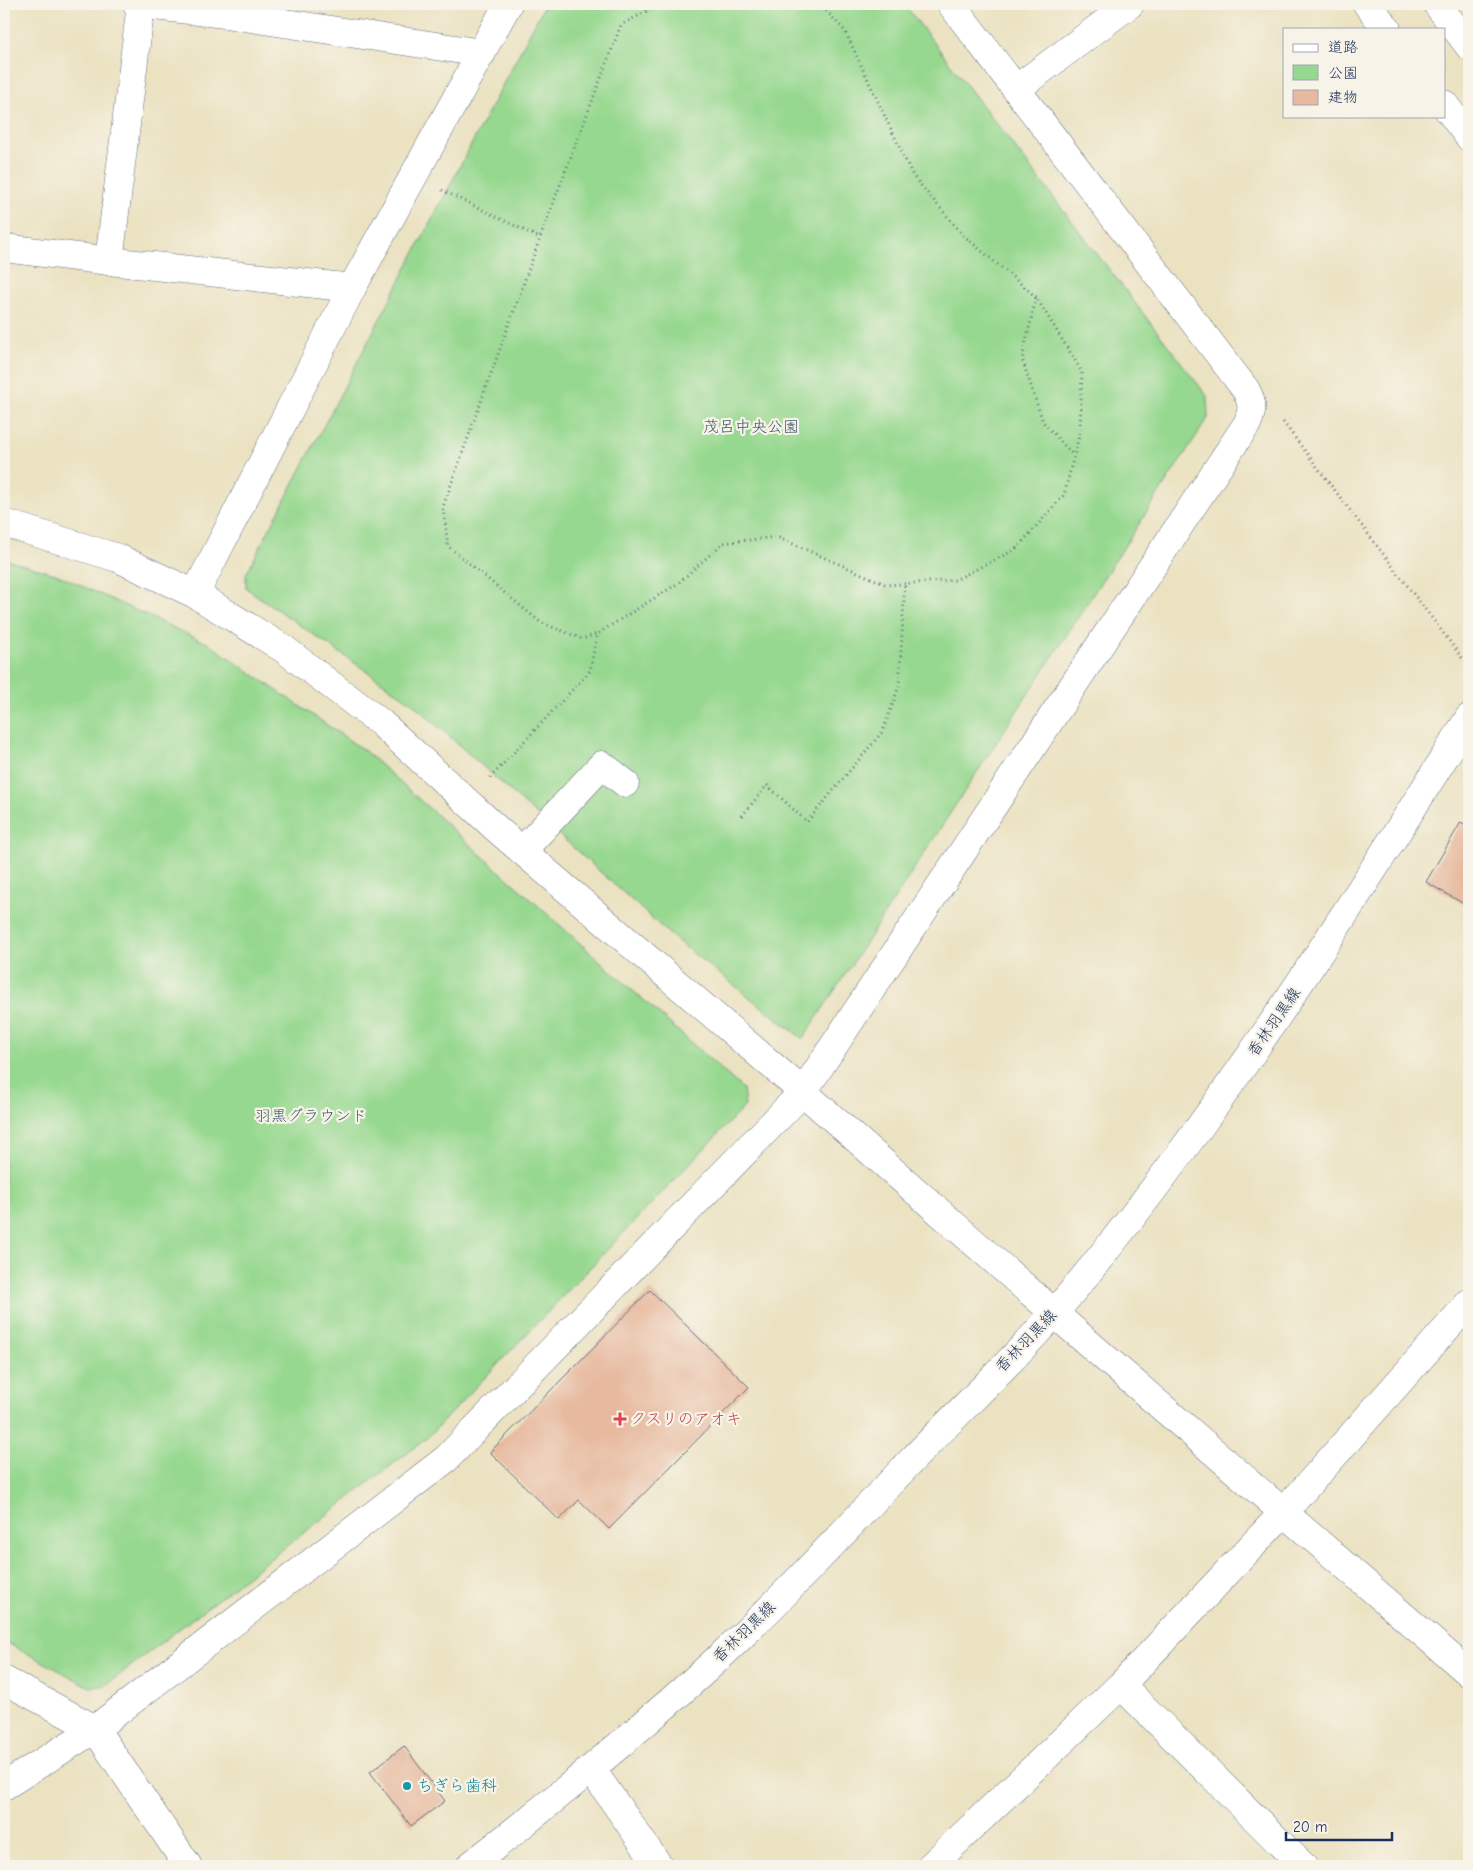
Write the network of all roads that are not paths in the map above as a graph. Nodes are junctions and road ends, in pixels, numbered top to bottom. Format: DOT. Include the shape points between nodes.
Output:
graph roads {
  1 [pos="137,4"];
  2 [pos="141,4"];
  3 [pos="508,4"];
  4 [pos="951,4"];
  5 [pos="1130,4"];
  6 [pos="1368,4"];
  7 [pos="1437,4"];
  8 [pos="228,9"];
  9 [pos="1385,28"];
  10 [pos="1469,46"];
  11 [pos="482,53"];
  12 [pos="1016,89"];
  13 [pos="1446,107"];
  14 [pos="1469,137"];
  15 [pos="4,248"];
  16 [pos="109,261"];
  17 [pos="352,288"];
  18 [pos="4,523"];
  19 [pos="195,594"];
  20 [pos="1469,718"];
  21 [pos="625,783"];
  22 [pos="522,851"];
  23 [pos="803,1092"];
  24 [pos="1469,1303"];
  25 [pos="1054,1313"];
  26 [pos="1283,1513"];
  27 [pos="1469,1673"];
  28 [pos="4,1680"];
  29 [pos="1121,1685"];
  30 [pos="94,1729"];
  31 [pos="592,1770"];
  32 [pos="4,1786"];
  33 [pos="1295,1864"];
  34 [pos="188,1866"];
  35 [pos="470,1866"];
  36 [pos="659,1866"];
  37 [pos="931,1866"];
  1 -- 2 [label="main road"];
  2 -- 8 [label="main road"];
  2 -- 16 [label="main road"];
  3 -- 11 [label="main road"];
  4 -- 12 [label="main road"];
  5 -- 12 [label="main road"];
  6 -- 9 [label="main road"];
  7 -- 10 [label="main road"];
  8 -- 11 [label="main road"];
  11 -- 17 [label="main road"];
  12 -- 23 [label="main road" via="1246,390 1252,403 1252,413"];
  13 -- 14 [label="main road"];
  15 -- 16 [label="main road"];
  16 -- 17 [label="main road"];
  17 -- 19 [label="main road"];
  18 -- 19 [label="main road" via="118,558"];
  19 -- 22 [label="main road" via="284,649 380,723"];
  20 -- 25 [label="main road, 香林羽黒線" via="1368,881 1274,1022 1132,1216"];
  21 -- 22 [label="main road" via="602,765"];
  22 -- 23 [label="main road"];
  23 -- 25 [label="main road"];
  23 -- 30 [label="main road" via="446,1459"];
  24 -- 26 [label="main road"];
  25 -- 26 [label="main road"];
  25 -- 31 [label="main road, 香林羽黒線" via="778,1600"];
  26 -- 27 [label="main road"];
  26 -- 29 [label="main road"];
  28 -- 30 [label="main road"];
  29 -- 33 [label="main road"];
  29 -- 37 [label="main road"];
  30 -- 32 [label="main road"];
  30 -- 34 [label="main road"];
  31 -- 35 [label="main road, 香林羽黒線"];
  31 -- 36 [label="main road"];
}
